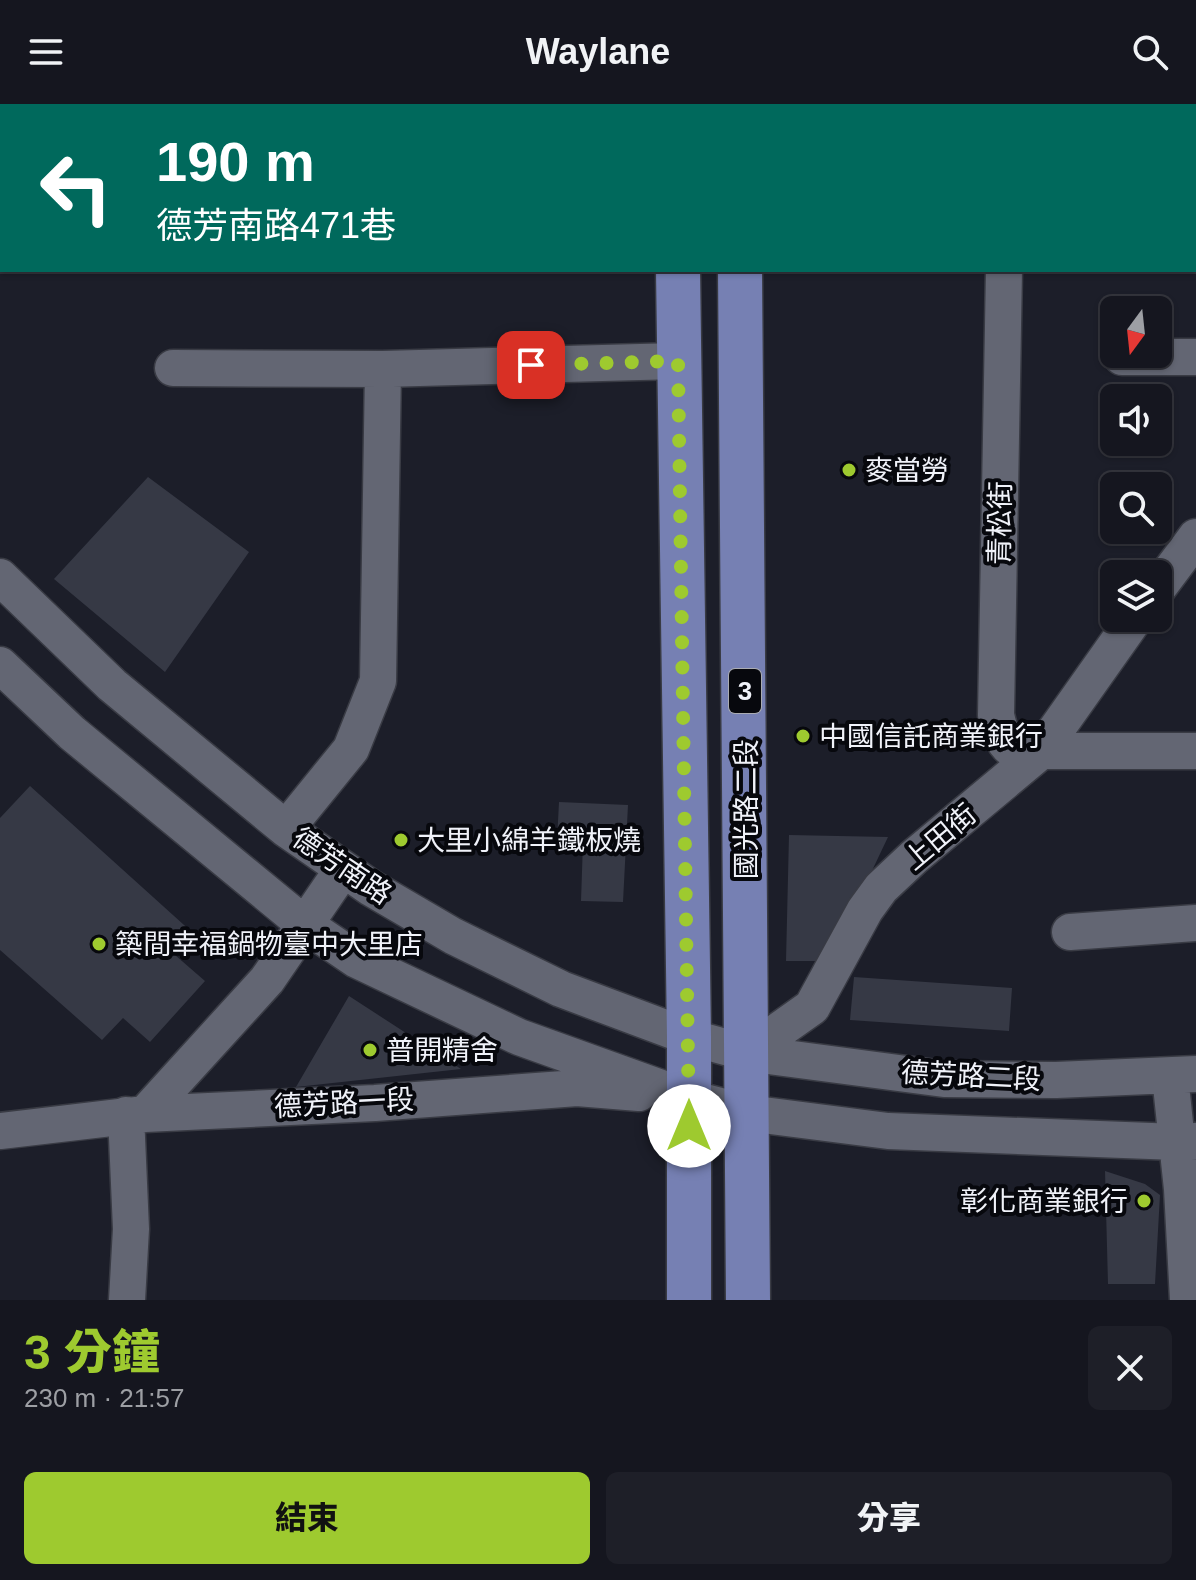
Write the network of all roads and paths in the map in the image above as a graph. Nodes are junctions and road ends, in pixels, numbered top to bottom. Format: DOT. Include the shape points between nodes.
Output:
graph roads {
  1 [pos="678,272"];
  2 [pos="740,272"];
  3 [pos="1004,272"];
  4 [pos="1172,357"];
  5 [pos="1196,357"];
  6 [pos="678,361"];
  7 [pos="173,368"];
  8 [pos="383,369"];
  9 [pos="1196,537"];
  10 [pos="1172,569"];
  11 [pos="0,577"];
  12 [pos="1125,632"];
  13 [pos="0,665"];
  14 [pos="1196,751"];
  15 [pos="1035,755"];
  16 [pos="286,829"];
  17 [pos="343,869"];
  18 [pos="1196,923"];
  19 [pos="304,924"];
  20 [pos="1070,932"];
  21 [pos="689,1037"];
  22 [pos="747,1053"];
  23 [pos="1183,1075"];
  24 [pos="689,1098"];
  25 [pos="747,1113"];
  26 [pos="135,1114"];
  27 [pos="0,1131"];
  28 [pos="1187,1141"];
  29 [pos="127,1300"];
  30 [pos="689,1300"];
  31 [pos="748,1300"];
  32 [pos="1188,1300"];
  1 -- 6 [label="main road"];
  2 -- 22 [label="main road, 國光路二段 / 3"];
  3 -- 15 [label="street, 青松街" via="996,715 1006,745 1014,753"];
  4 -- 5 [label="street"];
  6 -- 8 [label="street"];
  6 -- 21 [label="main road"];
  7 -- 8 [label="street"];
  8 -- 16 [label="street" via="378,681 351,749"];
  9 -- 10 [label="street"];
  11 -- 16 [label="street, 德芳南路" via="112,685"];
  12 -- 15 [label="street, 上田街"];
  13 -- 19 [label="street" via="72,733"];
  14 -- 15 [label="street"];
  15 -- 22 [label="street, 上田街" via="881,888 812,1007"];
  16 -- 17 [label="street, 德芳南路"];
  17 -- 19 [label="street"];
  17 -- 21 [label="street, 德芳南路" via="453,936 547,982"];
  18 -- 20 [label="street"];
  19 -- 24 [label="street" via="357,960 519,1037"];
  19 -- 26 [label="street" via="267,980"];
  21 -- 22 [label="street, 德芳南路"];
  21 -- 24 [label="main road"];
  22 -- 23 [label="street, 德芳路二段" via="944,1079"];
  22 -- 25 [label="main road, 國光路二段 / 3"];
  23 -- 28 [label="street"];
  24 -- 25 [label="street"];
  24 -- 26 [label="street, 德芳路一段" via="577,1088"];
  24 -- 30 [label="main road"];
  25 -- 28 [label="street, 德芳路二段" via="888,1131"];
  25 -- 31 [label="main road, 國光路二段 / 3"];
  26 -- 27 [label="street, 德芳路一段"];
  26 -- 29 [label="street"];
  28 -- 32 [label="street"];
}
